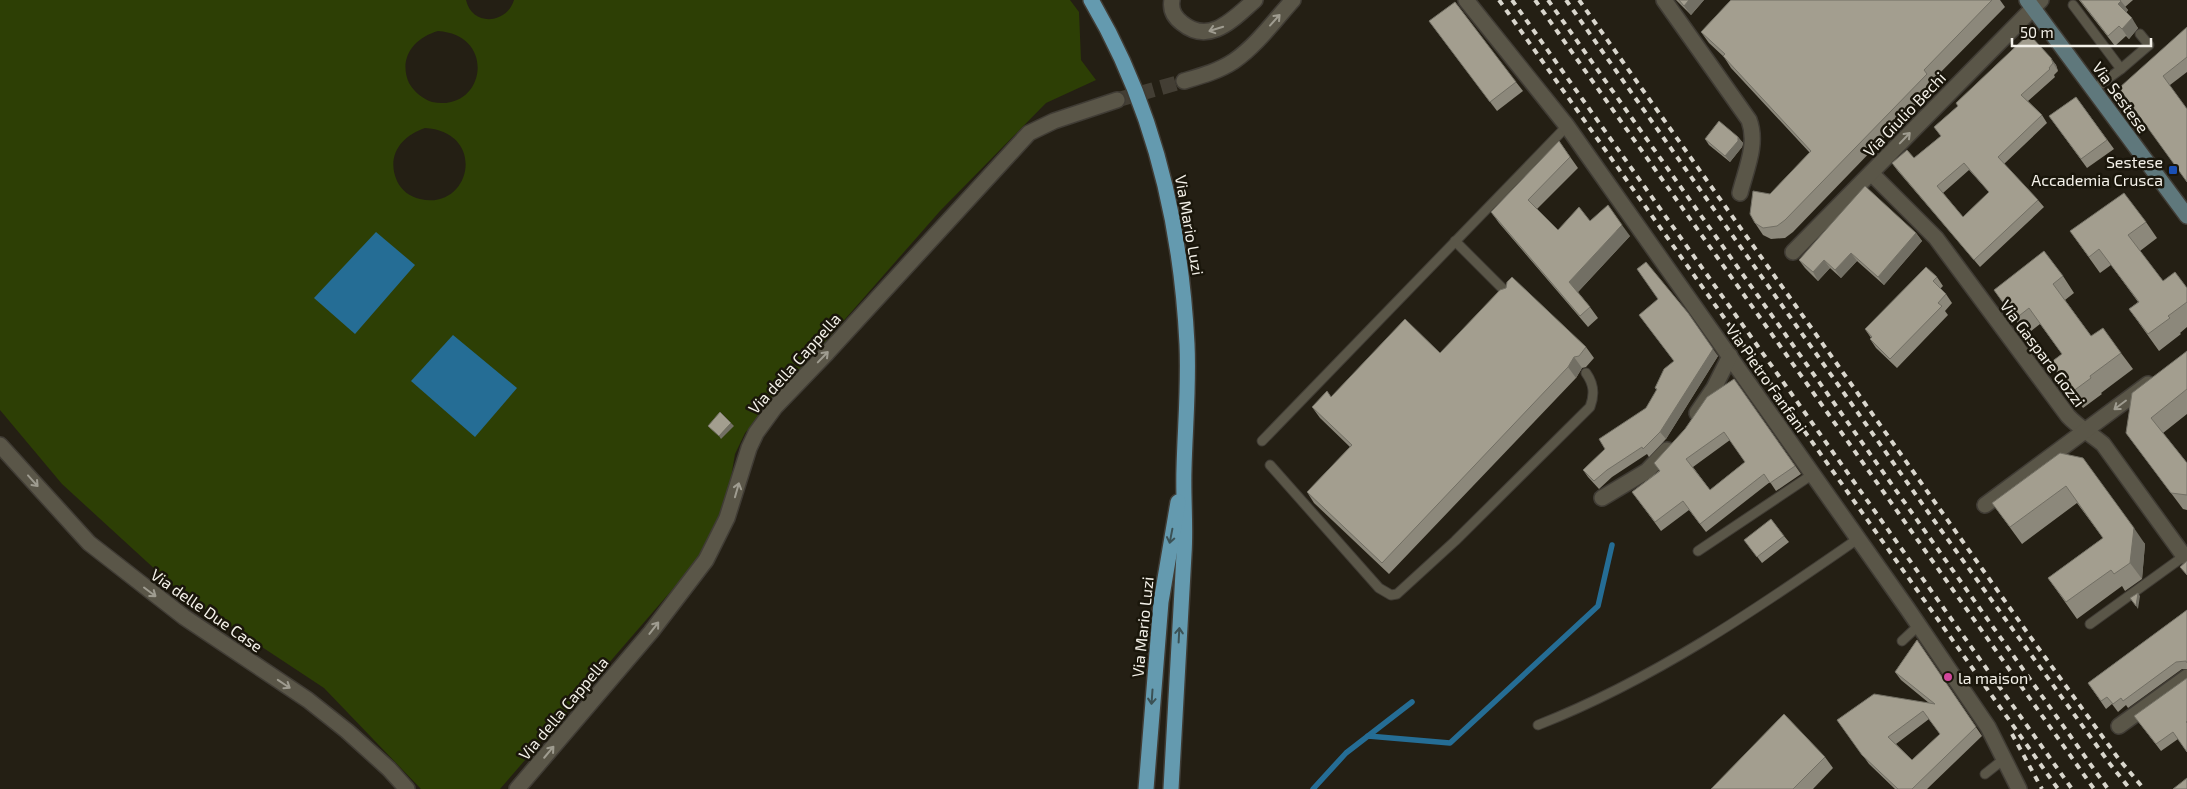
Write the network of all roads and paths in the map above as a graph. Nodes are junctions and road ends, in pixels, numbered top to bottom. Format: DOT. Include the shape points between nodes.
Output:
graph roads {
  1 [pos="1091,0"];
  2 [pos="1172,0"];
  3 [pos="1254,0"];
  4 [pos="1293,0"];
  5 [pos="1466,0"];
  6 [pos="1664,0"];
  7 [pos="2033,2"];
  8 [pos="2073,5"];
  9 [pos="2140,34"];
  10 [pos="2121,69"];
  11 [pos="1184,81"];
  12 [pos="2094,90"];
  13 [pos="1117,100"];
  14 [pos="1567,126"];
  15 [pos="1871,173"];
  16 [pos="1740,193"];
  17 [pos="2187,216"];
  18 [pos="1455,241"];
  19 [pos="1793,252"];
  20 [pos="1509,295"];
  21 [pos="1730,356"];
  22 [pos="2164,372"];
  23 [pos="1586,373"];
  24 [pos="1687,426"];
  25 [pos="2086,430"];
  26 [pos="1676,440"];
  27 [pos="1262,442"];
  28 [pos="0,445"];
  29 [pos="1270,465"];
  30 [pos="1184,471"];
  31 [pos="1813,474"];
  32 [pos="1602,498"];
  33 [pos="1985,505"];
  34 [pos="1859,538"];
  35 [pos="1698,551"];
  36 [pos="2186,554"];
  37 [pos="2090,624"];
  38 [pos="1918,626"];
  39 [pos="1902,641"];
  40 [pos="2187,677"];
  41 [pos="1538,725"];
  42 [pos="2119,726"];
  43 [pos="2004,759"];
  44 [pos="1985,774"];
  45 [pos="407,789"];
  46 [pos="517,789"];
  47 [pos="1146,789"];
  48 [pos="1171,789"];
  49 [pos="2019,789"];
  1 -- 30 [label="main road, Via Mario Luzi" via="1122,62 1149,128 1174,220 1187,346"];
  3 -- 2 [label="street, one-way" via="1225,26 1204,32 1189,28 1176,19"];
  11 -- 4 [label="street, one-way" via="1211,73 1233,61 1258,40"];
  5 -- 14 [label="street, Via Pietro Fanfani"];
  6 -- 16 [label="street" via="1749,120 1754,133"];
  7 -- 12 [label="main road, Via Sestese"];
  15 -- 7 [label="street, Via Giulio Bechi, one-way"];
  8 -- 10 [label="lane"];
  9 -- 10 [label="lane" via="2149,45"];
  10 -- 12 [label="lane"];
  12 -- 17 [label="main road, Via Sestese"];
  46 -- 13 [label="street, Via della Cappella, one-way" via="651,632 706,560 727,518 749,448 775,407 1030,132"];
  14 -- 18 [label="lane"];
  14 -- 21 [label="street, Via Pietro Fanfani"];
  15 -- 19 [label="street, Via Giulio Bechi"];
  15 -- 25 [label="street, Via Gaspare Gozzi" via="1936,238 2068,416"];
  18 -- 20 [label="lane"];
  18 -- 27 [label="lane"];
  21 -- 24 [label="street" via="1714,388"];
  21 -- 31 [label="street, Via Pietro Fanfani"];
  22 -- 25 [label="street, one-way"];
  23 -- 29 [label="lane" via="1594,393 1590,406 1456,541 1397,594 1379,588"];
  25 -- 33 [label="street"];
  25 -- 36 [label="street, Via Gaspare Gozzi" via="2103,444"];
  26 -- 32 [label="street" via="1647,471"];
  28 -- 45 [label="street, Via delle Due Case, one-way" via="89,543 184,617 308,700 347,731"];
  30 -- 47 [label="main road, Via Mario Luzi, one-way" via="1161,602"];
  48 -- 30 [label="main road, Via Mario Luzi, one-way" via="1184,552"];
  31 -- 34 [label="street, Via Pietro Fanfani"];
  31 -- 35 [label="lane"];
  34 -- 38 [label="street, Via Pietro Fanfani"];
  34 -- 41 [label="lane" via="1756,610 1701,643 1578,709"];
  36 -- 37 [label="lane"];
  38 -- 39 [label="lane"];
  38 -- 43 [label="street, Via Pietro Fanfani" via="1988,727"];
  40 -- 42 [label="street"];
  43 -- 44 [label="lane"];
  43 -- 49 [label="street, Via Pietro Fanfani"];
}
